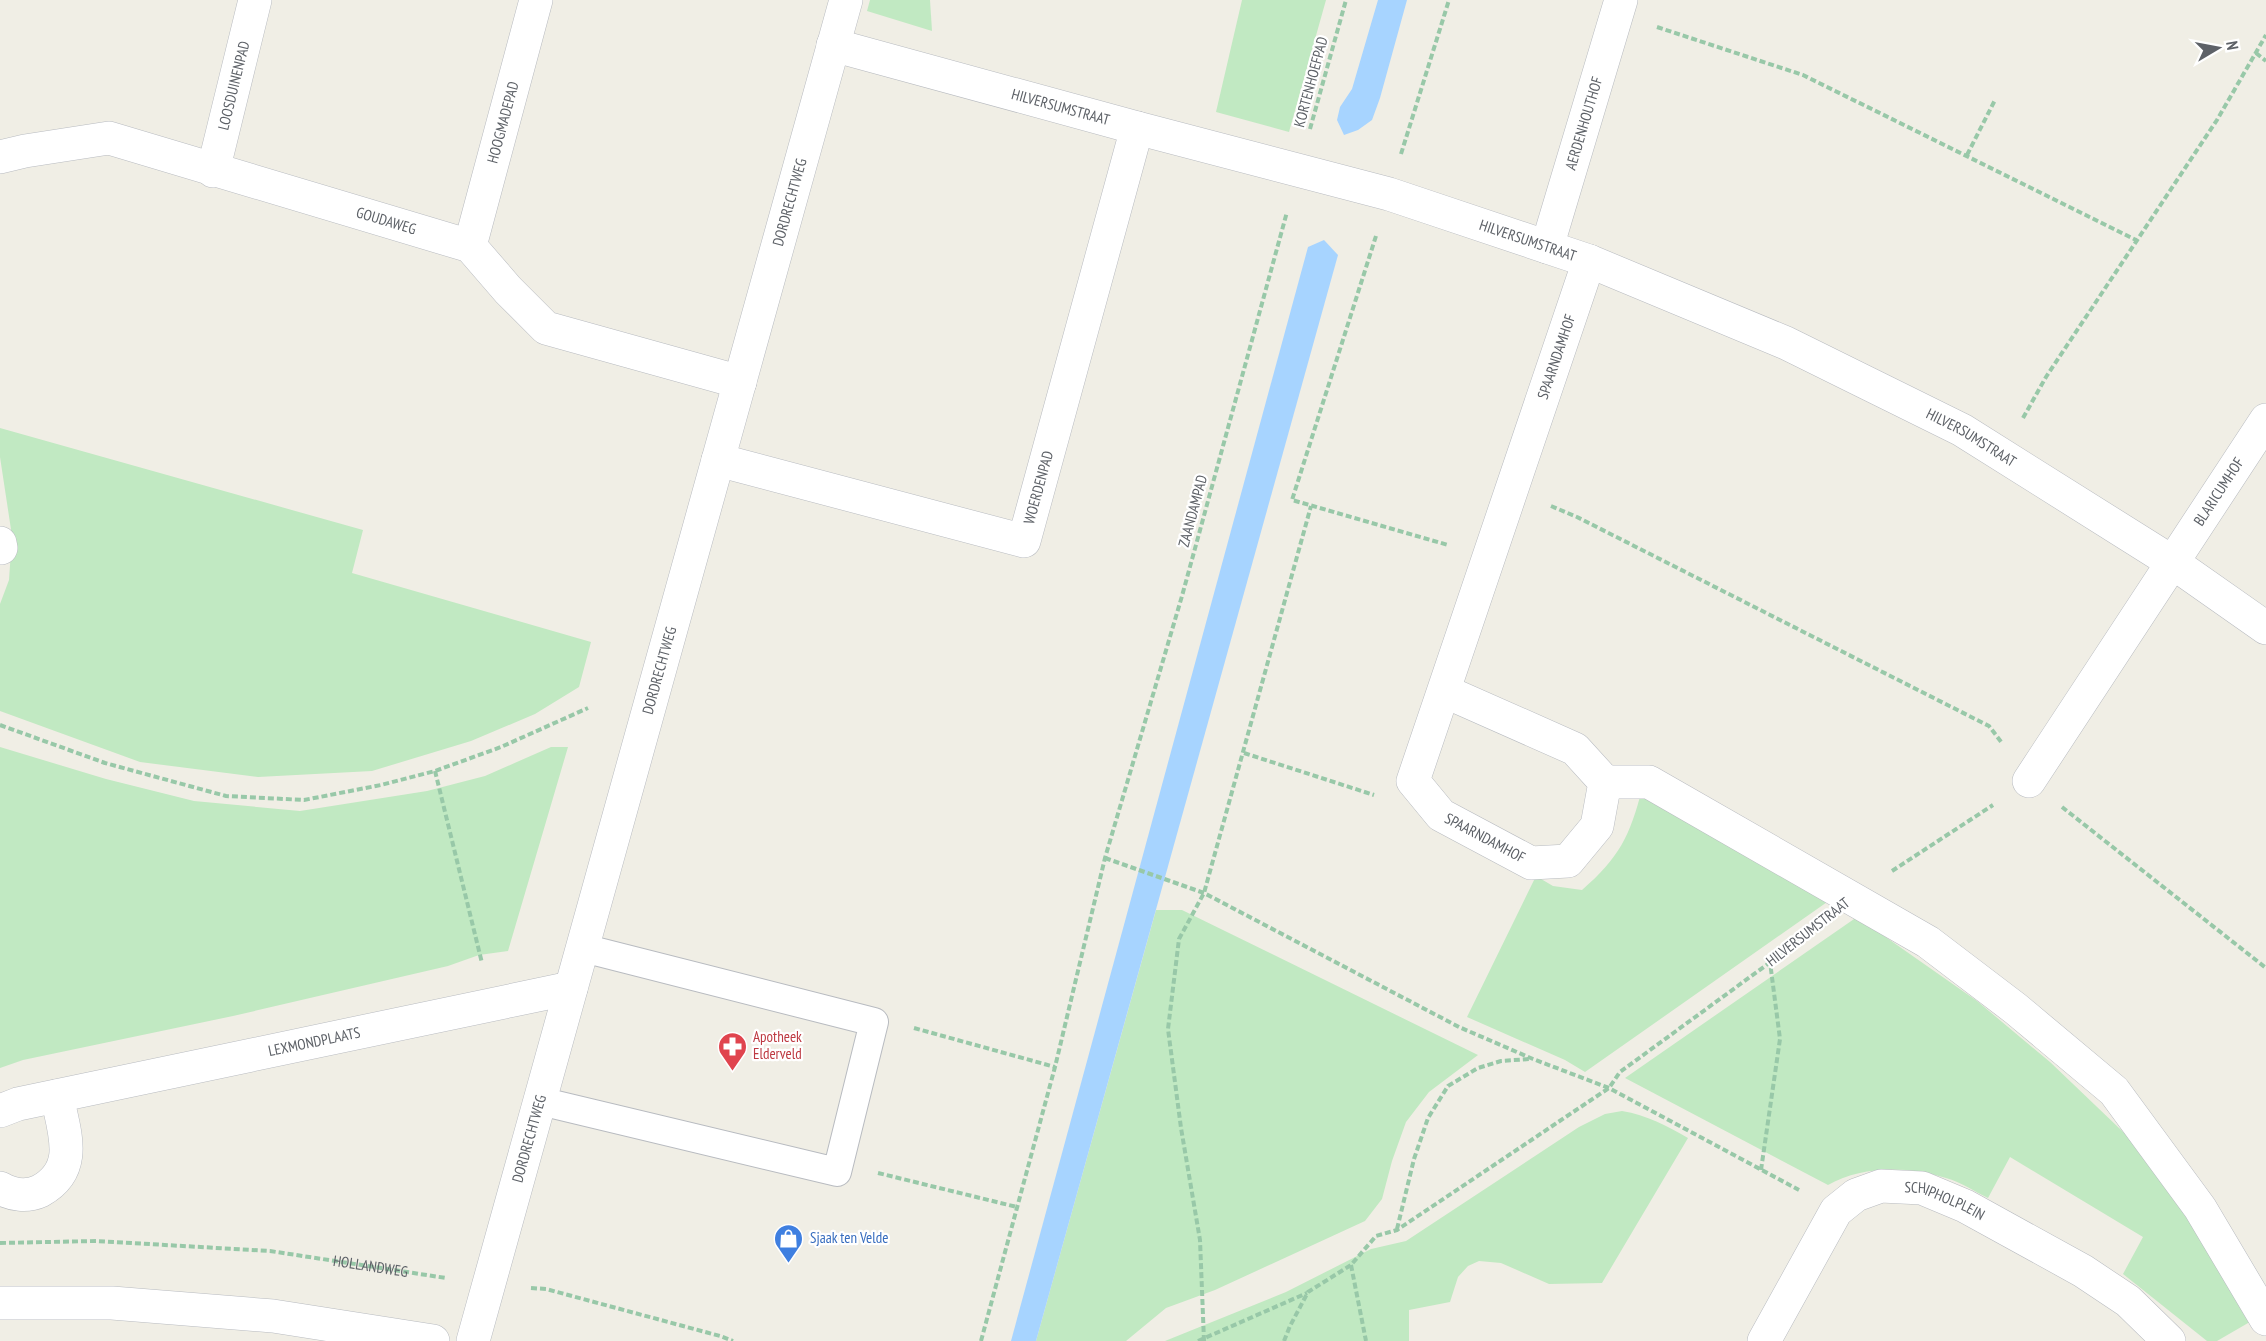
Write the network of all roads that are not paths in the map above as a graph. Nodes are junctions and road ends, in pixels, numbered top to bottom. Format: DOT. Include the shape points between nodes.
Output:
graph roads {
  1 [pos="255,0"];
  2 [pos="536,0"];
  3 [pos="846,0"];
  4 [pos="1618,7"];
  5 [pos="833,45"];
  6 [pos="1137,128"];
  7 [pos="0,157"];
  8 [pos="213,171"];
  9 [pos="470,246"];
  10 [pos="1547,247"];
  11 [pos="1588,261"];
  12 [pos="740,382"];
  13 [pos="2266,420"];
  14 [pos="718,460"];
  15 [pos="2172,562"];
  16 [pos="2266,628"];
  17 [pos="1444,691"];
  18 [pos="2029,781"];
  19 [pos="1605,782"];
  20 [pos="583,948"];
  21 [pos="571,988"];
  22 [pos="57,1096"];
  23 [pos="540,1101"];
  24 [pos="0,1111"];
  25 [pos="0,1188"];
  26 [pos="0,1303"];
  27 [pos="2266,1319"];
  28 [pos="433,1341"];
  29 [pos="473,1341"];
  30 [pos="1764,1341"];
  31 [pos="2169,1341"];
  1 -- 8 [label="street, LOOSDUINENPAD"];
  2 -- 9 [label="street, HOOGMADEPAD"];
  3 -- 5 [label="street, DORDRECHTWEG"];
  4 -- 10 [label="street, AERDENHOUTHOF"];
  5 -- 6 [label="street, HILVERSUMSTRAAT"];
  5 -- 12 [label="street, DORDRECHTWEG"];
  6 -- 10 [label="street, HILVERSUMSTRAAT" via="1389,194"];
  6 -- 14 [label="street, WOERDENPAD" via="1024,541"];
  7 -- 8 [label="street, GOUDAWEG" via="109,138"];
  8 -- 9 [label="street, GOUDAWEG"];
  9 -- 12 [label="street" via="546,328"];
  10 -- 11 [label="street, HILVERSUMSTRAAT"];
  11 -- 15 [label="street, HILVERSUMSTRAAT" via="1786,343 1962,430"];
  11 -- 17 [label="street, SPAARNDAMHOF"];
  12 -- 14 [label="street, DORDRECHTWEG"];
  13 -- 15 [label="street, BLARICUMHOF"];
  14 -- 20 [label="street, DORDRECHTWEG"];
  15 -- 16 [label="street, HILVERSUMSTRAAT"];
  15 -- 18 [label="street"];
  17 -- 19 [label="street" via="1575,748"];
  17 -- 19 [label="street, SPAARNDAMHOF" via="1413,781 1441,815 1531,863 1568,861 1597,826"];
  19 -- 27 [label="street" via="1649,782 1928,942 2016,1009 2114,1091 2200,1208"];
  20 -- 21 [label="street, DORDRECHTWEG"];
  20 -- 23 [label="lane" via="874,1022 837,1172"];
  21 -- 22 [label="street, LEXMONDPLAATS"];
  21 -- 23 [label="street, DORDRECHTWEG"];
  22 -- 24 [label="street, LEXMONDPLAATS"];
  22 -- 25 [label="street" via="68,1148 59,1176 35,1193 21,1195"];
  23 -- 29 [label="street, DORDRECHTWEG"];
  26 -- 28 [label="street" via="112,1303 262,1315"];
  30 -- 31 [label="street, SCHIPHOLPLEIN" via="1836,1210 1856,1195 1881,1186 1922,1188 1965,1206 2083,1271 2128,1301"];
}
